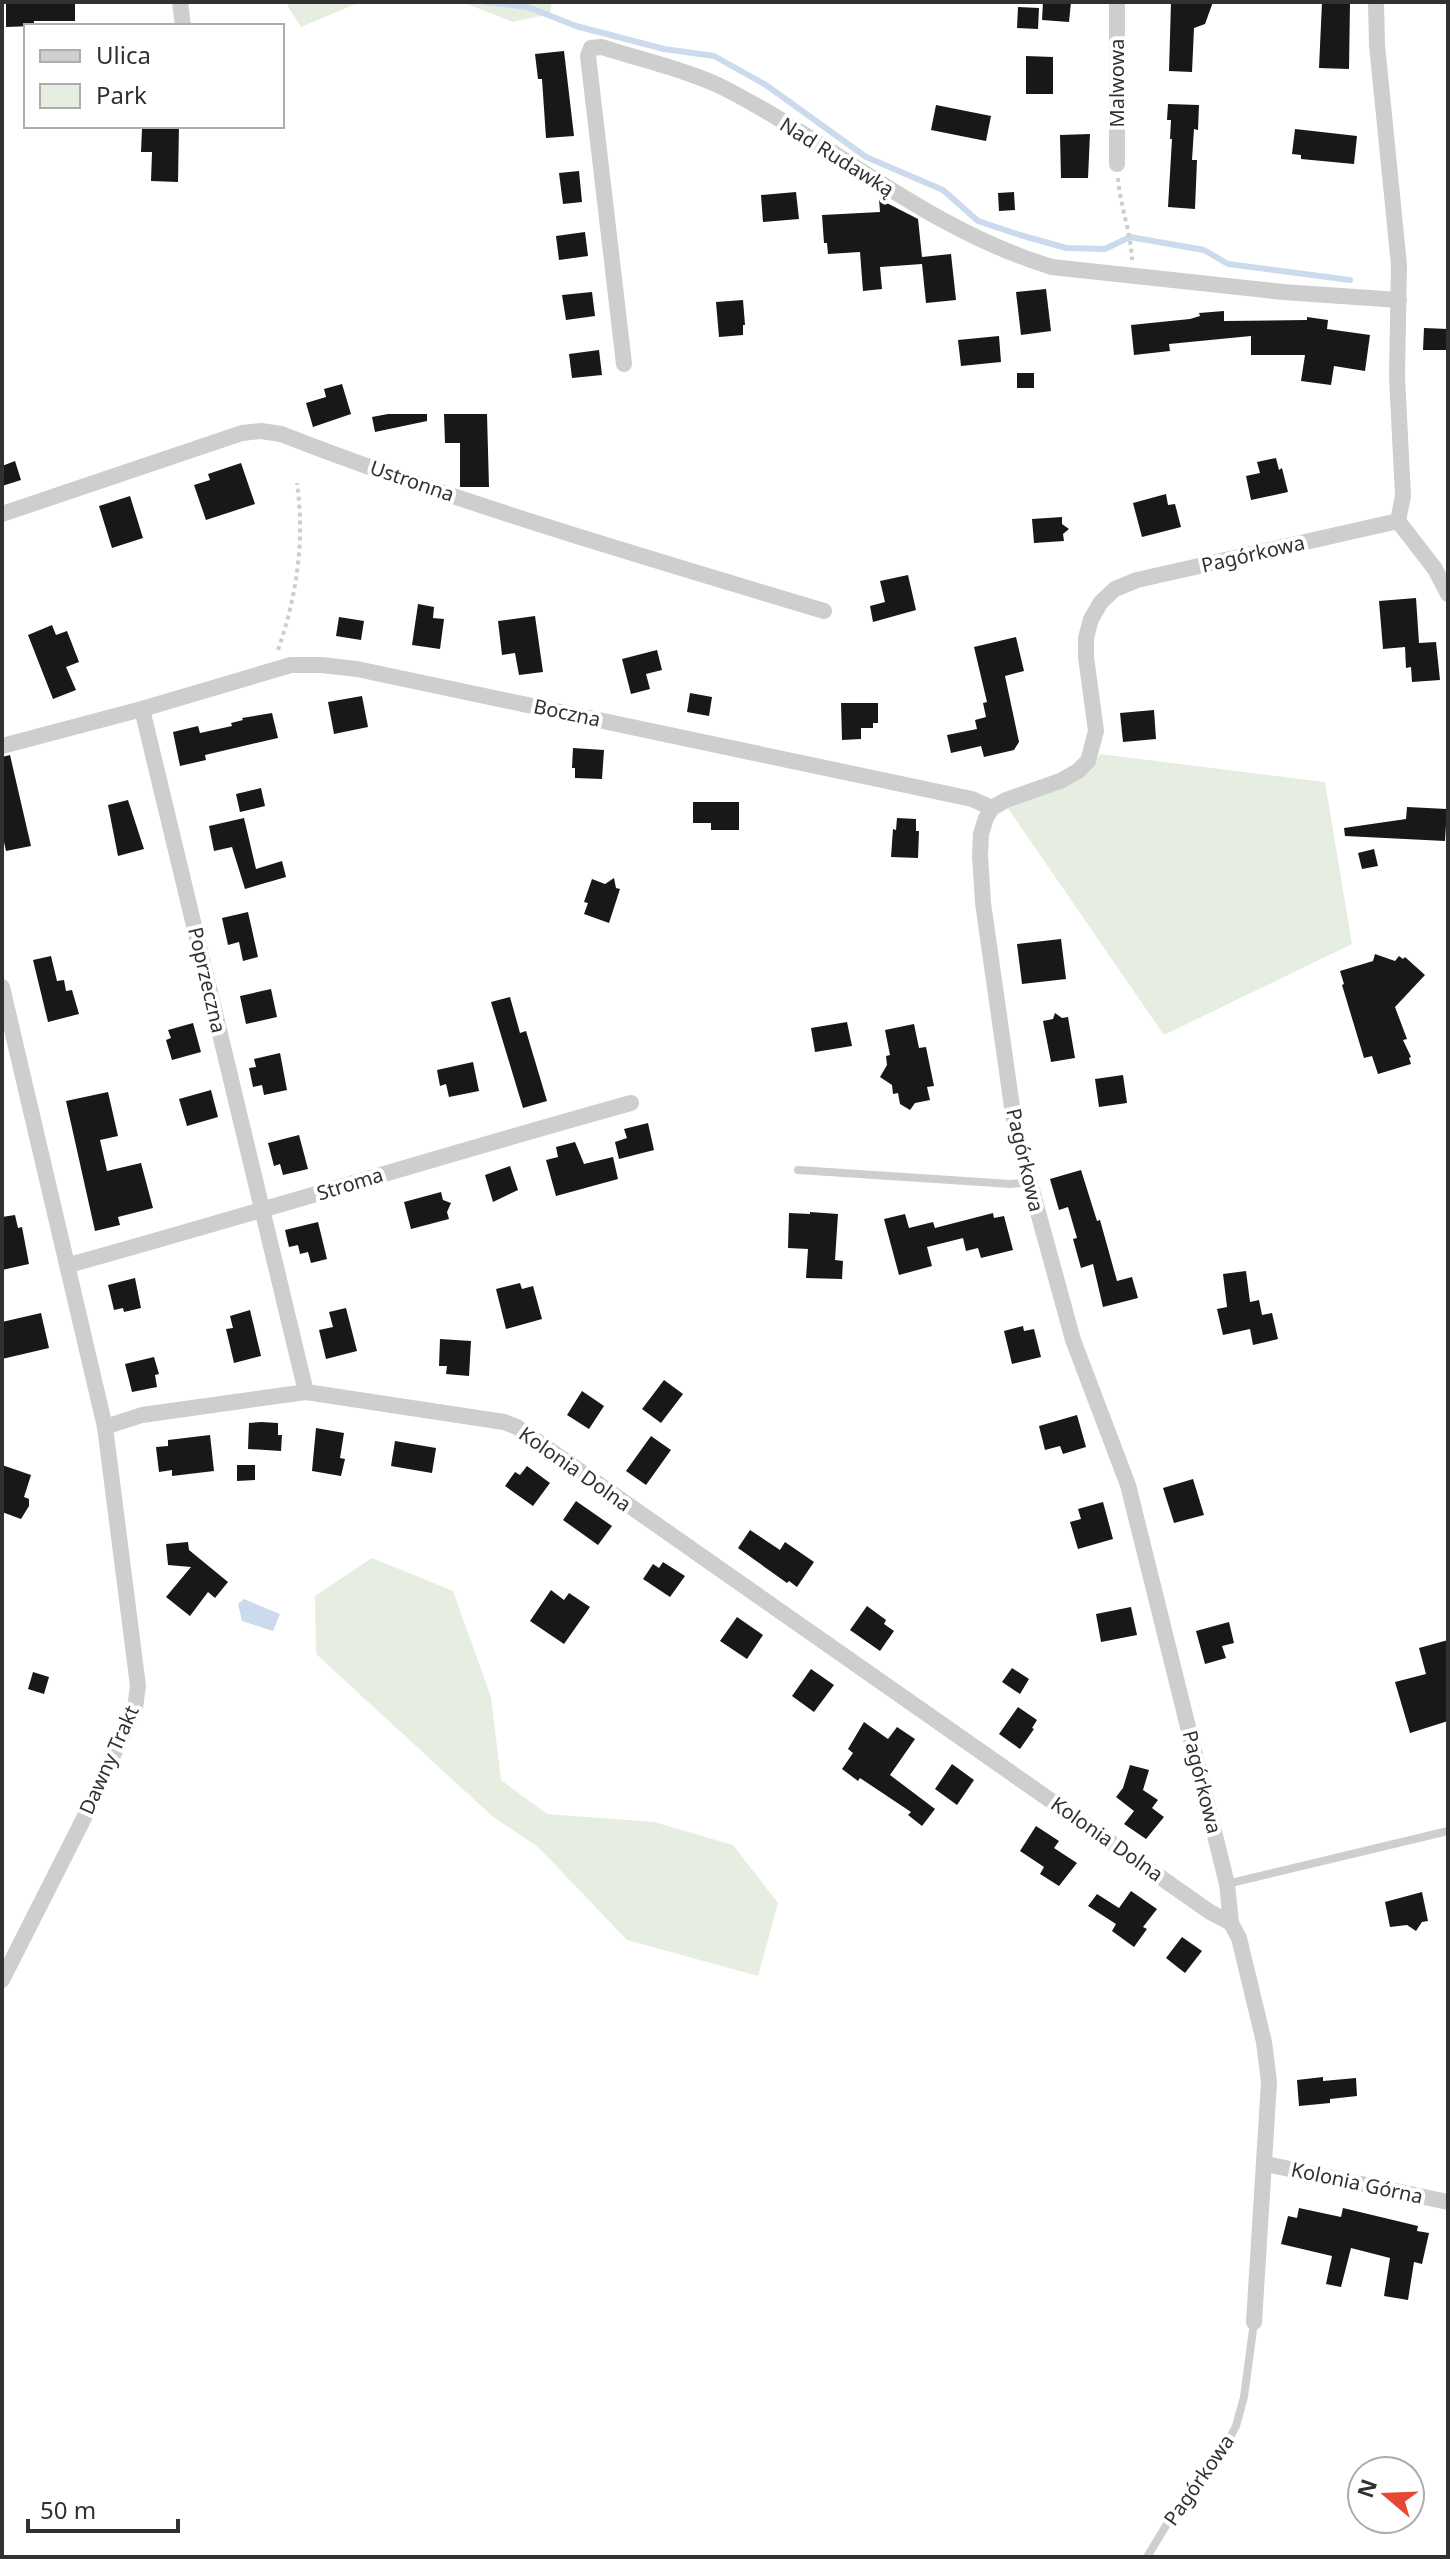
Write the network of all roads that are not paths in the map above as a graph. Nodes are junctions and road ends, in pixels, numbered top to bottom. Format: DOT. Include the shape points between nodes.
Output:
graph roads {
  1 [pos="180,2"];
  2 [pos="1117,2"];
  3 [pos="1376,2"];
  4 [pos="183,24"];
  5 [pos="1117,164"];
  6 [pos="1399,300"];
  7 [pos="624,364"];
  8 [pos="2,514"];
  9 [pos="1398,521"];
  10 [pos="1447,587"];
  11 [pos="824,611"];
  12 [pos="142,709"];
  13 [pos="2,746"];
  14 [pos="992,808"];
  15 [pos="2,987"];
  16 [pos="631,1103"];
  17 [pos="798,1170"];
  18 [pos="1028,1182"];
  19 [pos="263,1212"];
  20 [pos="69,1265"];
  21 [pos="306,1392"];
  22 [pos="105,1427"];
  23 [pos="1448,1831"];
  24 [pos="1227,1884"];
  25 [pos="1231,1923"];
  26 [pos="2,1980"];
  27 [pos="1266,2164"];
  28 [pos="1448,2202"];
  29 [pos="1254,2322"];
  30 [pos="1147,2557"];
  1 -- 4 [label="street"];
  2 -- 5 [label="street, Malwowa"];
  3 -- 6 [label="street"];
  6 -- 7 [label="street, Nad Rudawką" via="1052,267 1016,256 886,188 719,86 602,47 591,48 588,56"];
  6 -- 9 [label="street" via="1403,496"];
  8 -- 11 [label="street, Ustronna" via="261,431"];
  9 -- 10 [label="street"];
  9 -- 14 [label="street, Pagórkowa" via="1115,589 1096,610 1086,638 1096,731 1088,761 1060,781"];
  12 -- 13 [label="street"];
  12 -- 14 [label="street, Boczna" via="291,665 357,669 957,796"];
  12 -- 19 [label="street, Poprzeczna"];
  14 -- 18 [label="street, Pagórkowa" via="981,834 983,903 1015,1128"];
  15 -- 20 [label="street"];
  16 -- 19 [label="street, Stroma"];
  17 -- 18 [label="lane"];
  18 -- 24 [label="street, Pagórkowa" via="1073,1340 1128,1485"];
  19 -- 20 [label="street, Stroma"];
  19 -- 21 [label="street, Poprzeczna"];
  20 -- 22 [label="street"];
  21 -- 22 [label="street, Kolonia Dolna" via="142,1415"];
  21 -- 25 [label="street, Kolonia Dolna" via="490,1418 517,1427"];
  22 -- 26 [label="street, Dawny Trakt" via="138,1686 135,1708"];
  23 -- 24 [label="lane"];
  24 -- 25 [label="street, Pagórkowa"];
  25 -- 27 [label="street, Pagórkowa" via="1264,2042 1269,2082"];
  27 -- 28 [label="street, Kolonia Górna"];
  27 -- 29 [label="street, Pagórkowa"];
  29 -- 30 [label="lane, Pagórkowa" via="1236,2426"];
}
